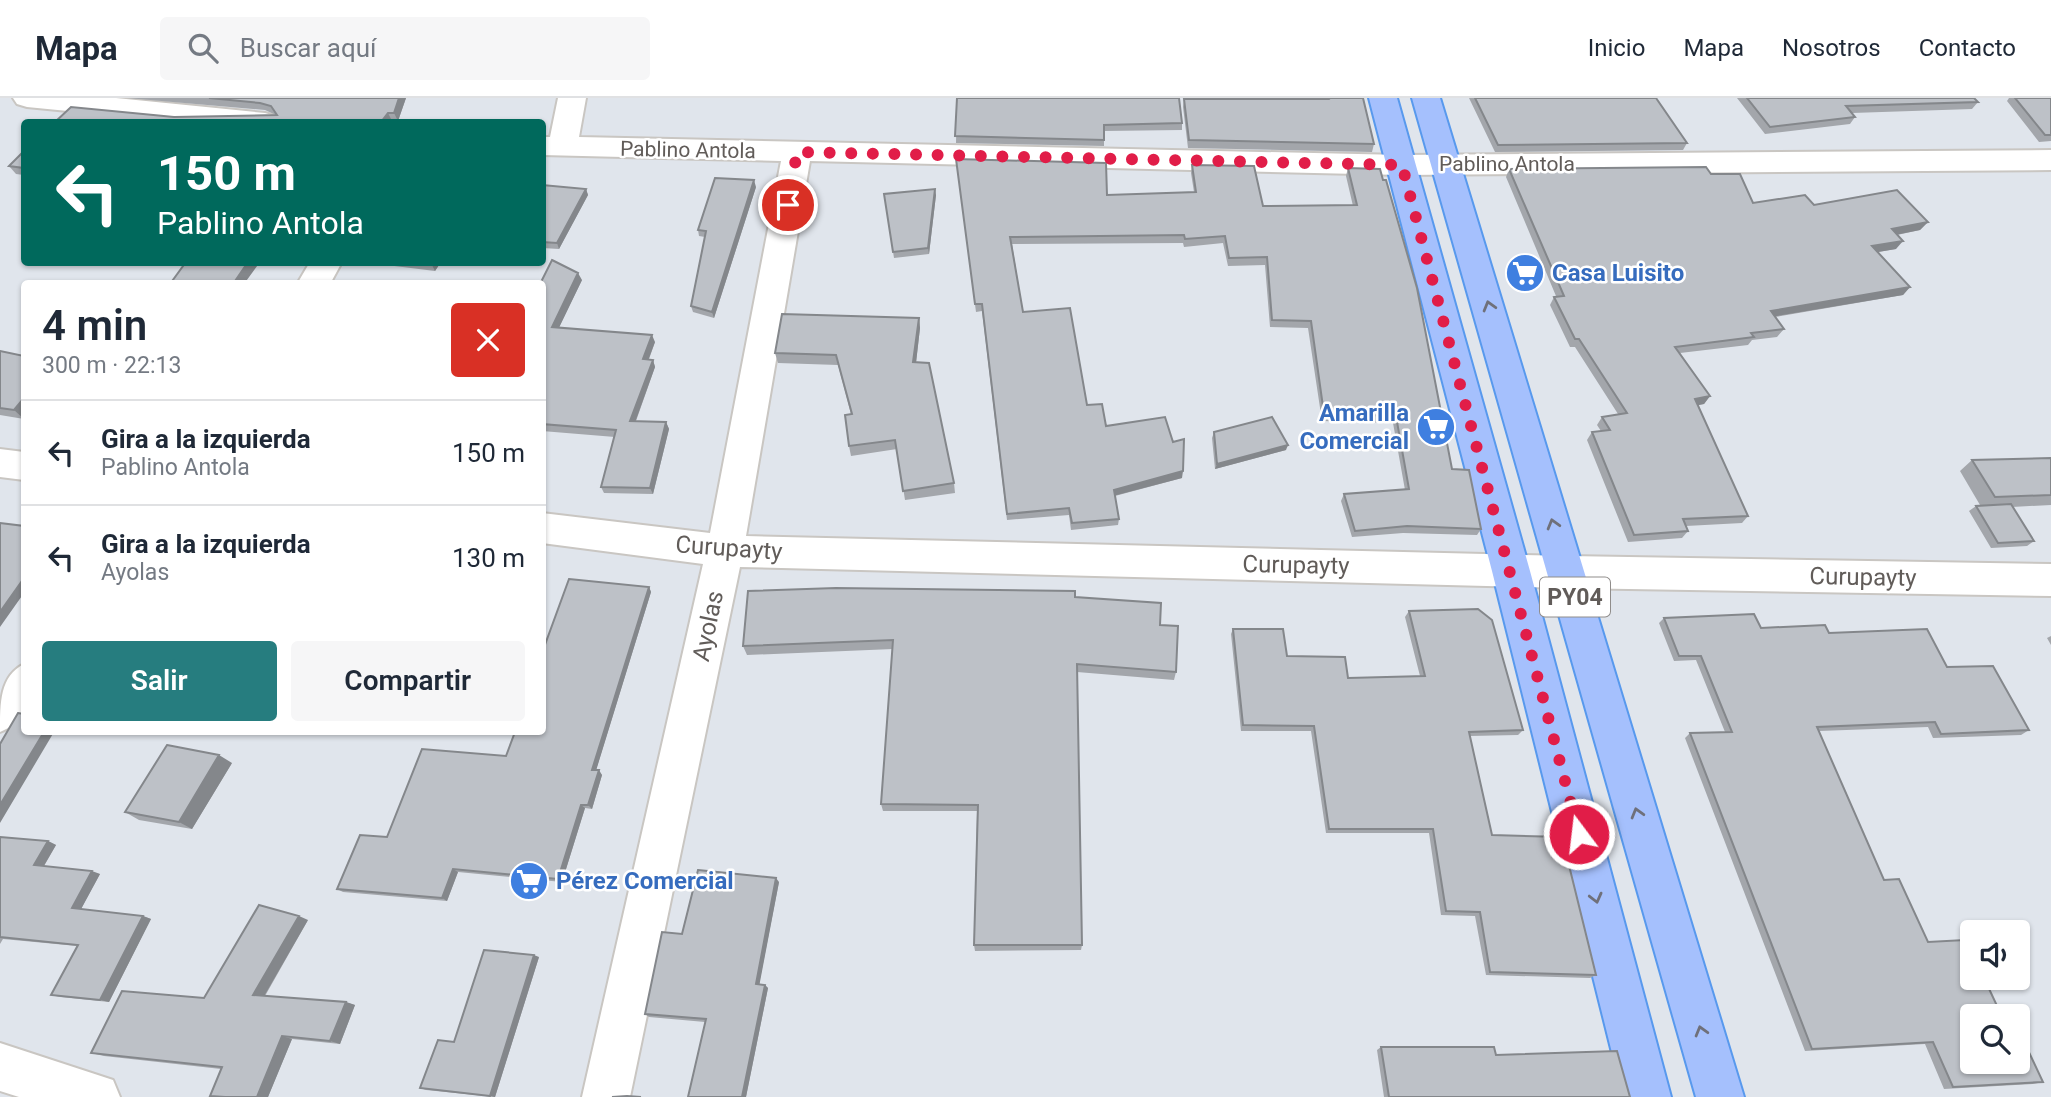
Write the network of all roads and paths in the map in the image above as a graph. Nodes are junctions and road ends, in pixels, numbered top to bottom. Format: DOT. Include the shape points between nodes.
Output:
graph roads {
  1 [pos="26,98"];
  2 [pos="572,98"];
  3 [pos="1383,98"];
  4 [pos="1426,98"];
  5 [pos="235,119"];
  6 [pos="552,146"];
  7 [pos="797,152"];
  8 [pos="2051,160"];
  9 [pos="1402,165"];
  10 [pos="1448,165"];
  11 [pos="0,463"];
  12 [pos="21,466"];
  13 [pos="546,529"];
  14 [pos="725,551"];
  15 [pos="1511,571"];
  16 [pos="1567,572"];
  17 [pos="2051,580"];
  18 [pos="21,685"];
  19 [pos="0,713"];
  20 [pos="0,1067"];
  21 [pos="96,1097"];
  22 [pos="606,1097"];
  23 [pos="1647,1097"];
  24 [pos="1720,1097"];
  1 -- 5 [label="street"];
  2 -- 6 [label="street"];
  3 -- 9 [label="main road, PY04"];
  4 -- 10 [label="main road, PY04"];
  6 -- 7 [label="street, Pablino Antola"];
  7 -- 9 [label="street, Pablino Antola"];
  7 -- 14 [label="street, Ayolas"];
  8 -- 10 [label="street, Pablino Antola"];
  9 -- 10 [label="street, Pablino Antola"];
  9 -- 15 [label="main road, PY04"];
  16 -- 10 [label="main road, PY04, one-way"];
  11 -- 12 [label="street"];
  13 -- 14 [label="street, Curupayty"];
  14 -- 15 [label="street, Curupayty"];
  14 -- 22 [label="street, Ayolas"];
  15 -- 16 [label="street, Curupayty"];
  15 -- 23 [label="main road, PY04, one-way"];
  16 -- 17 [label="street, Curupayty"];
  24 -- 16 [label="main road, PY04, one-way"];
  18 -- 19 [label="street"];
  20 -- 21 [label="street"];
}
